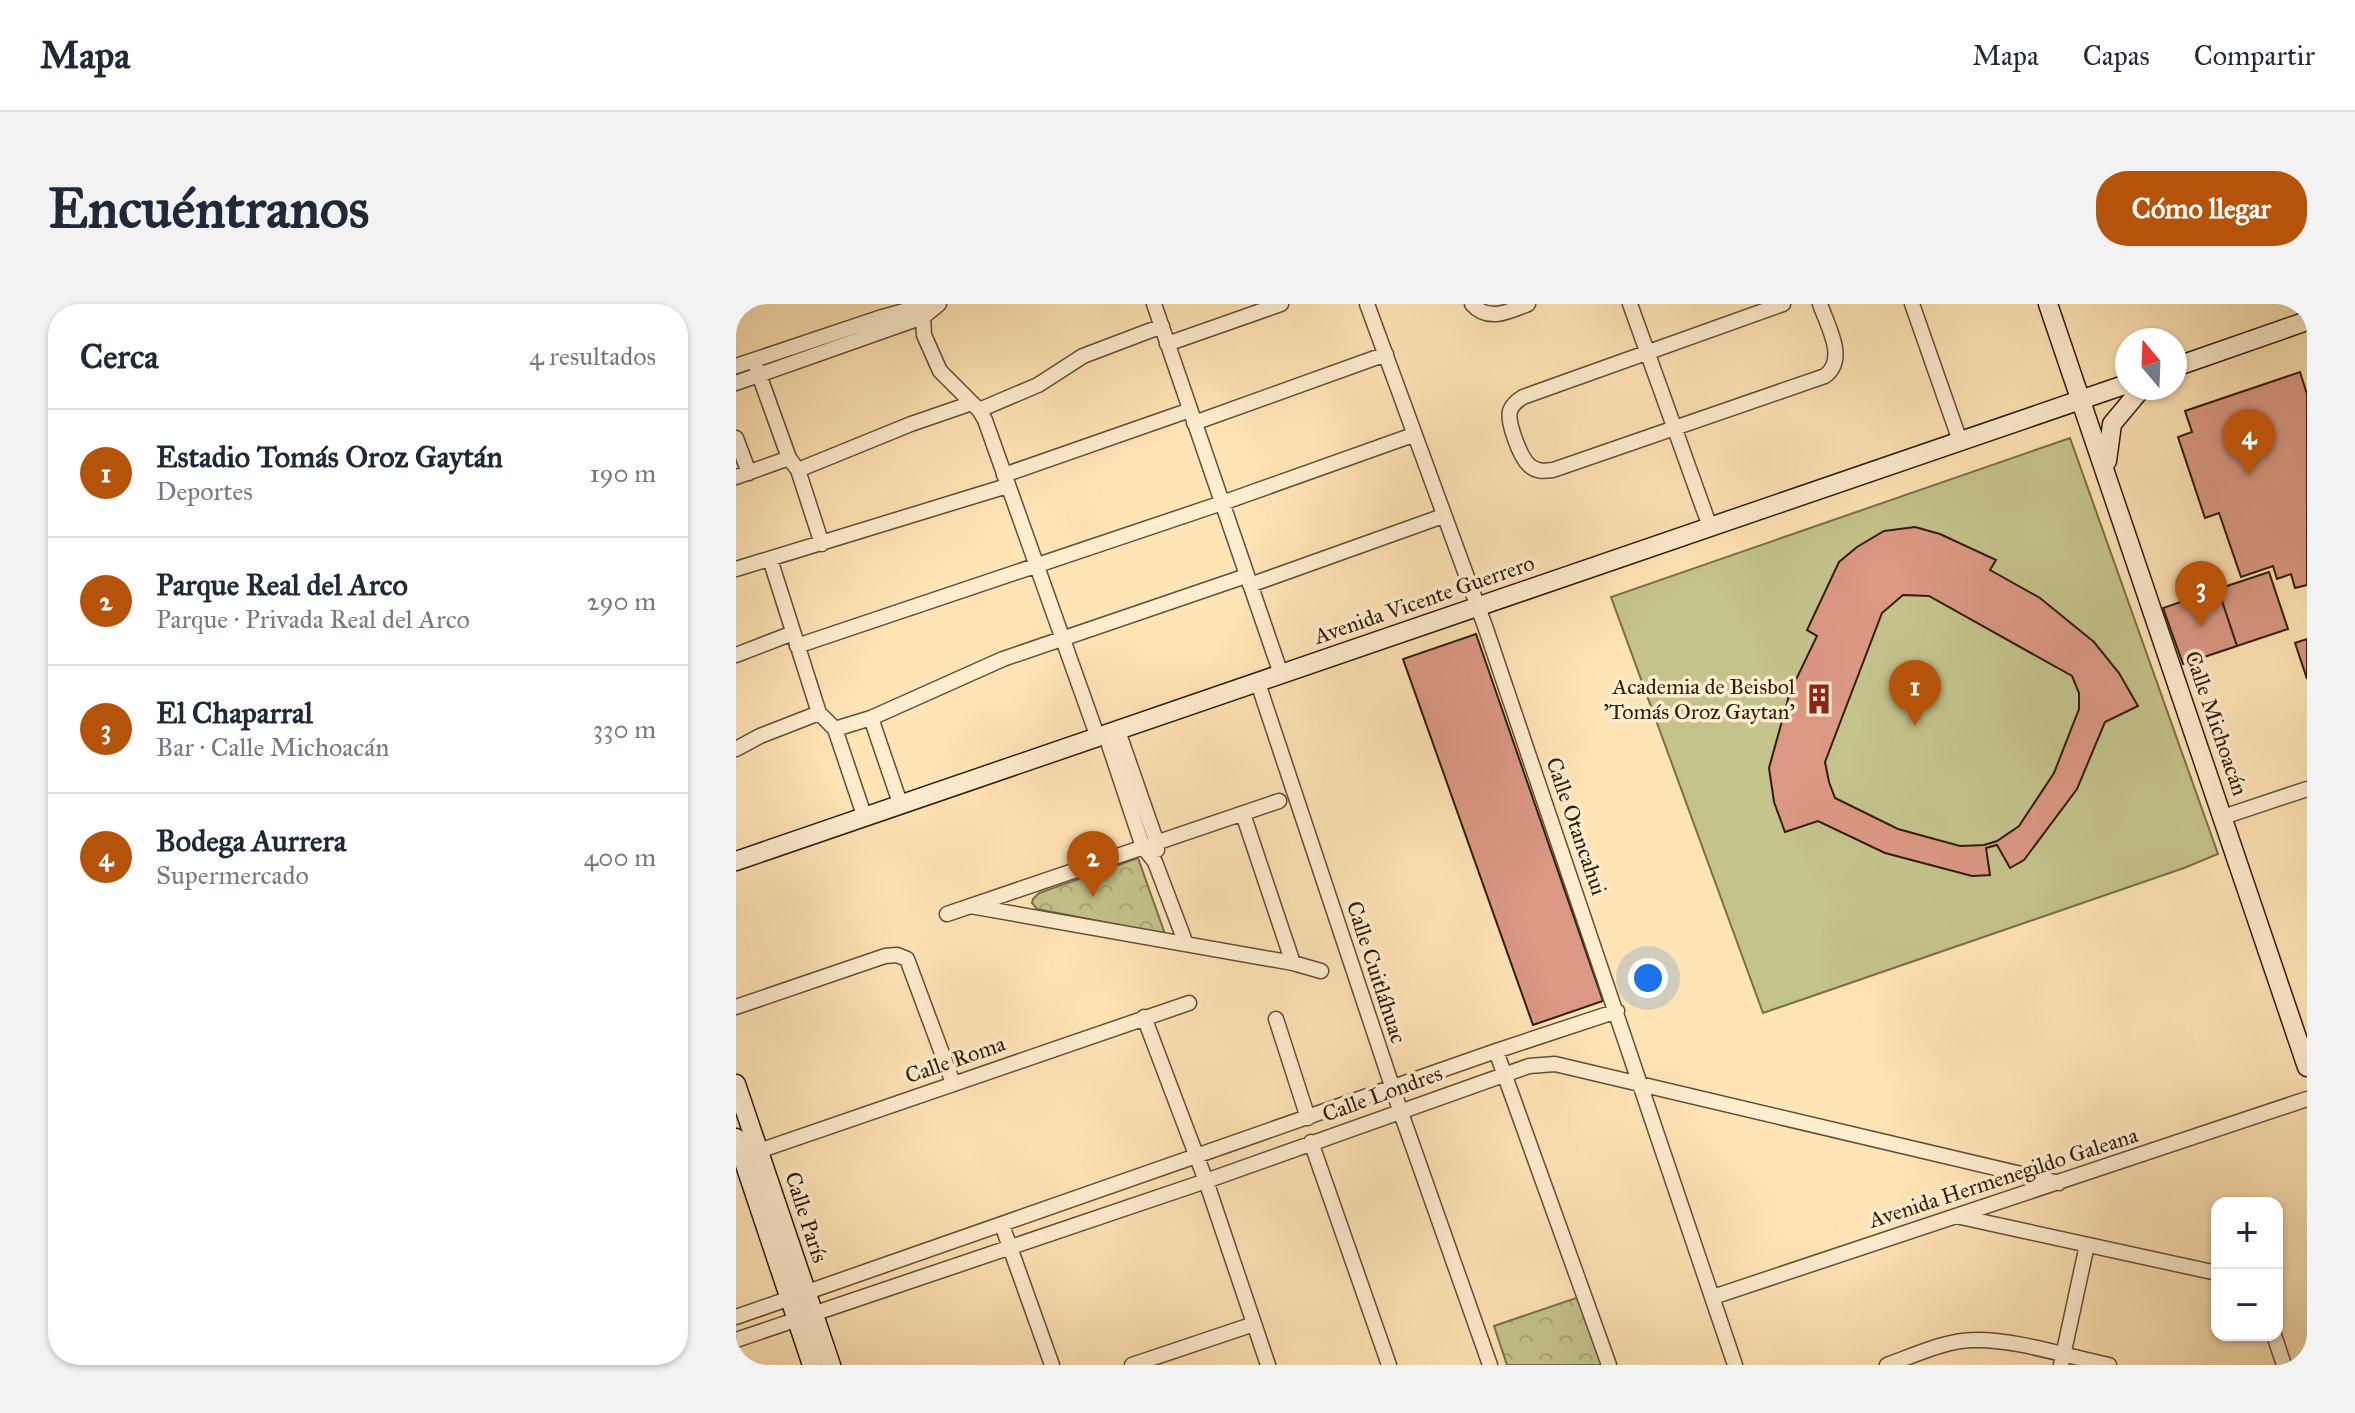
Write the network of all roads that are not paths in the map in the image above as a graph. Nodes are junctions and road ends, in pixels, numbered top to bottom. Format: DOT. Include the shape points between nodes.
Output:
graph roads {
  1 [pos="939,304"];
  2 [pos="1154,304"];
  3 [pos="1281,304"];
  4 [pos="1367,304"];
  5 [pos="1472,304"];
  6 [pos="1528,304"];
  7 [pos="1630,304"];
  8 [pos="1783,304"];
  9 [pos="1820,304"];
  10 [pos="1912,304"];
  11 [pos="2048,304"];
  12 [pos="920,309"];
  13 [pos="903,312"];
  14 [pos="2307,321"];
  15 [pos="1162,326"];
  16 [pos="924,335"];
  17 [pos="1167,344"];
  18 [pos="1648,351"];
  19 [pos="1386,354"];
  20 [pos="754,360"];
  21 [pos="2187,363"];
  22 [pos="736,366"];
  23 [pos="760,375"];
  24 [pos="736,383"];
  25 [pos="2115,388"];
  26 [pos="2081,399"];
  27 [pos="2132,400"];
  28 [pos="976,406"];
  29 [pos="1192,417"];
  30 [pos="1675,429"];
  31 [pos="1413,435"];
  32 [pos="736,438"];
  33 [pos="1960,441"];
  34 [pos="794,464"];
  35 [pos="2106,472"];
  36 [pos="742,475"];
  37 [pos="1006,480"];
  38 [pos="1222,503"];
  39 [pos="1443,516"];
  40 [pos="1710,527"];
  41 [pos="822,544"];
  42 [pos="770,559"];
  43 [pos="1037,566"];
  44 [pos="736,569"];
  45 [pos="1248,580"];
  46 [pos="1477,606"];
  47 [pos="1063,639"];
  48 [pos="795,640"];
  49 [pos="736,655"];
  50 [pos="1281,674"];
  51 [pos="1258,683"];
  52 [pos="819,713"];
  53 [pos="871,718"];
  54 [pos="835,729"];
  55 [pos="1107,735"];
  56 [pos="736,749"];
  57 [pos="2307,789"];
  58 [pos="1279,801"];
  59 [pos="900,803"];
  60 [pos="1243,814"];
  61 [pos="864,815"];
  62 [pos="2223,817"];
  63 [pos="1150,845"];
  64 [pos="736,861"];
  65 [pos="970,906"];
  66 [pos="947,914"];
  67 [pos="1186,944"];
  68 [pos="1293,963"];
  69 [pos="1321,971"];
  70 [pos="1189,1003"];
  71 [pos="736,1007"];
  72 [pos="1617,1011"];
  73 [pos="1144,1017"];
  74 [pos="1276,1019"];
  75 [pos="1496,1051"];
  76 [pos="2307,1067"];
  77 [pos="1503,1073"];
  78 [pos="953,1083"];
  79 [pos="736,1084"];
  80 [pos="1641,1084"];
  81 [pos="1392,1087"];
  82 [pos="2307,1099"];
  83 [pos="1400,1110"];
  84 [pos="1308,1118"];
  85 [pos="1311,1142"];
  86 [pos="743,1151"];
  87 [pos="1197,1157"];
  88 [pos="1206,1181"];
  89 [pos="2059,1183"];
  90 [pos="1954,1215"];
  91 [pos="1002,1225"];
  92 [pos="2087,1245"];
  93 [pos="1010,1247"];
  94 [pos="2211,1272"];
  95 [pos="798,1296"];
  96 [pos="1713,1297"];
  97 [pos="805,1316"];
  98 [pos="736,1317"];
  99 [pos="1254,1324"];
  100 [pos="736,1340"];
  101 [pos="2276,1341"];
  102 [pos="2062,1360"];
  103 [pos="812,1365"];
  104 [pos="831,1365"];
  105 [pos="1052,1365"];
  106 [pos="1132,1365"];
  107 [pos="1268,1365"];
  108 [pos="1389,1365"];
  109 [pos="1490,1365"];
  110 [pos="1609,1365"];
  111 [pos="1735,1365"];
  112 [pos="1887,1365"];
  113 [pos="2109,1365"];
  114 [pos="2284,1365"];
  1 -- 12 [label="street"];
  2 -- 15 [label="street"];
  3 -- 17 [label="street"];
  4 -- 19 [label="street, Calle Otancahui"];
  5 -- 6 [label="street" via="1480,312 1497,315"];
  7 -- 18 [label="street"];
  8 -- 18 [label="street"];
  9 -- 30 [label="street" via="1836,353 1835,365 1825,376"];
  10 -- 33 [label="street"];
  11 -- 26 [label="main road, Calle Michoacán"];
  12 -- 13 [label="street"];
  12 -- 16 [label="street"];
  13 -- 16 [label="street"];
  13 -- 20 [label="street"];
  13 -- 23 [label="street"];
  14 -- 21 [label="main road"];
  15 -- 17 [label="street"];
  15 -- 28 [label="street" via="1083,356 1038,385"];
  16 -- 28 [label="street" via="940,371"];
  17 -- 29 [label="street"];
  18 -- 30 [label="street"];
  18 -- 30 [label="street" via="1523,397 1510,410 1515,440 1527,464 1546,471"];
  19 -- 29 [label="street"];
  19 -- 31 [label="street, Calle Otancahui"];
  20 -- 22 [label="street"];
  20 -- 23 [label="street"];
  23 -- 24 [label="street"];
  23 -- 34 [label="street"];
  25 -- 26 [label="main road, Avenida Vicente Guerrero"];
  26 -- 33 [label="main road, Avenida Vicente Guerrero"];
  26 -- 35 [label="main road, Calle Michoacán"];
  27 -- 35 [label="main road" via="2112,424"];
  28 -- 34 [label="street"];
  28 -- 37 [label="street"];
  29 -- 37 [label="street"];
  29 -- 38 [label="street"];
  30 -- 40 [label="street"];
  31 -- 38 [label="street"];
  31 -- 39 [label="street, Calle Otancahui"];
  32 -- 36 [label="street"];
  33 -- 40 [label="main road, Avenida Vicente Guerrero"];
  34 -- 36 [label="street"];
  34 -- 41 [label="street"];
  35 -- 62 [label="main road, Calle Michoacán"];
  37 -- 41 [label="street"];
  37 -- 43 [label="street"];
  38 -- 43 [label="street"];
  38 -- 45 [label="street"];
  39 -- 45 [label="street"];
  39 -- 46 [label="street, Calle Otancahui"];
  40 -- 46 [label="main road, Avenida Vicente Guerrero"];
  41 -- 42 [label="street"];
  42 -- 44 [label="street"];
  42 -- 48 [label="street"];
  43 -- 47 [label="street"];
  43 -- 48 [label="street"];
  45 -- 47 [label="street"];
  45 -- 50 [label="street"];
  46 -- 50 [label="main road, Avenida Vicente Guerrero"];
  46 -- 72 [label="street, Calle Otancahui"];
  47 -- 53 [label="street" via="990,664"];
  47 -- 55 [label="street"];
  48 -- 49 [label="street"];
  48 -- 52 [label="street"];
  50 -- 51 [label="main road, Avenida Vicente Guerrero"];
  51 -- 55 [label="main road, Avenida Vicente Guerrero"];
  51 -- 81 [label="street, Calle Cuitláhuac"];
  52 -- 54 [label="street"];
  52 -- 56 [label="street"];
  53 -- 54 [label="street"];
  53 -- 59 [label="street"];
  54 -- 61 [label="street"];
  55 -- 59 [label="main road, Avenida Vicente Guerrero"];
  55 -- 63 [label="street"];
  57 -- 62 [label="street"];
  58 -- 60 [label="street"];
  59 -- 61 [label="main road, Avenida Vicente Guerrero"];
  60 -- 63 [label="street"];
  60 -- 68 [label="street"];
  61 -- 64 [label="main road, Avenida Vicente Guerrero"];
  62 -- 76 [label="main road, Calle Michoacán"];
  63 -- 65 [label="street"];
  63 -- 67 [label="street"];
  65 -- 66 [label="street"];
  65 -- 67 [label="street"];
  67 -- 68 [label="street"];
  68 -- 69 [label="street"];
  70 -- 73 [label="street, Calle Roma"];
  71 -- 78 [label="street" via="897,955 907,959"];
  72 -- 75 [label="street, Calle Londres"];
  72 -- 80 [label="street, Calle Otancahui"];
  73 -- 78 [label="street, Calle Roma"];
  73 -- 87 [label="street"];
  74 -- 84 [label="street"];
  75 -- 77 [label="street"];
  75 -- 81 [label="street, Calle Londres"];
  77 -- 80 [label="street, Calle Londres" via="1555,1064"];
  77 -- 83 [label="street, Calle Londres"];
  77 -- 110 [label="street"];
  78 -- 86 [label="street, Calle Roma"];
  79 -- 86 [label="main road, Calle París"];
  80 -- 89 [label="street, Calle Londres"];
  80 -- 96 [label="street, Calle Otancahui"];
  81 -- 83 [label="street, Calle Cuitláhuac"];
  81 -- 84 [label="street, Calle Londres"];
  82 -- 89 [label="street, Avenida Hermenegildo Galeana"];
  83 -- 85 [label="street, Calle Londres"];
  83 -- 109 [label="street, Calle Cuitláhuac"];
  84 -- 87 [label="street, Calle Londres"];
  85 -- 88 [label="street, Calle Londres"];
  85 -- 108 [label="street"];
  86 -- 95 [label="main road, Calle París"];
  87 -- 88 [label="street"];
  87 -- 91 [label="street, Calle Londres"];
  88 -- 93 [label="street, Calle Londres"];
  88 -- 99 [label="street"];
  89 -- 90 [label="street, Avenida Hermenegildo Galeana"];
  90 -- 92 [label="street"];
  90 -- 96 [label="street, Avenida Hermenegildo Galeana"];
  91 -- 93 [label="street"];
  91 -- 95 [label="street, Calle Londres"];
  92 -- 94 [label="street"];
  92 -- 102 [label="street"];
  93 -- 97 [label="street, Calle Londres"];
  93 -- 105 [label="street"];
  95 -- 97 [label="main road, Calle París"];
  95 -- 98 [label="street, Calle Londres"];
  96 -- 111 [label="street, Calle Otancahui"];
  97 -- 100 [label="street, Calle Londres"];
  97 -- 103 [label="main road, Calle París"];
  97 -- 104 [label="main road, Calle París"];
  99 -- 106 [label="street"];
  99 -- 107 [label="street"];
  101 -- 114 [label="street"];
  102 -- 112 [label="street" via="1975,1340"];
  102 -- 113 [label="street"];
}
